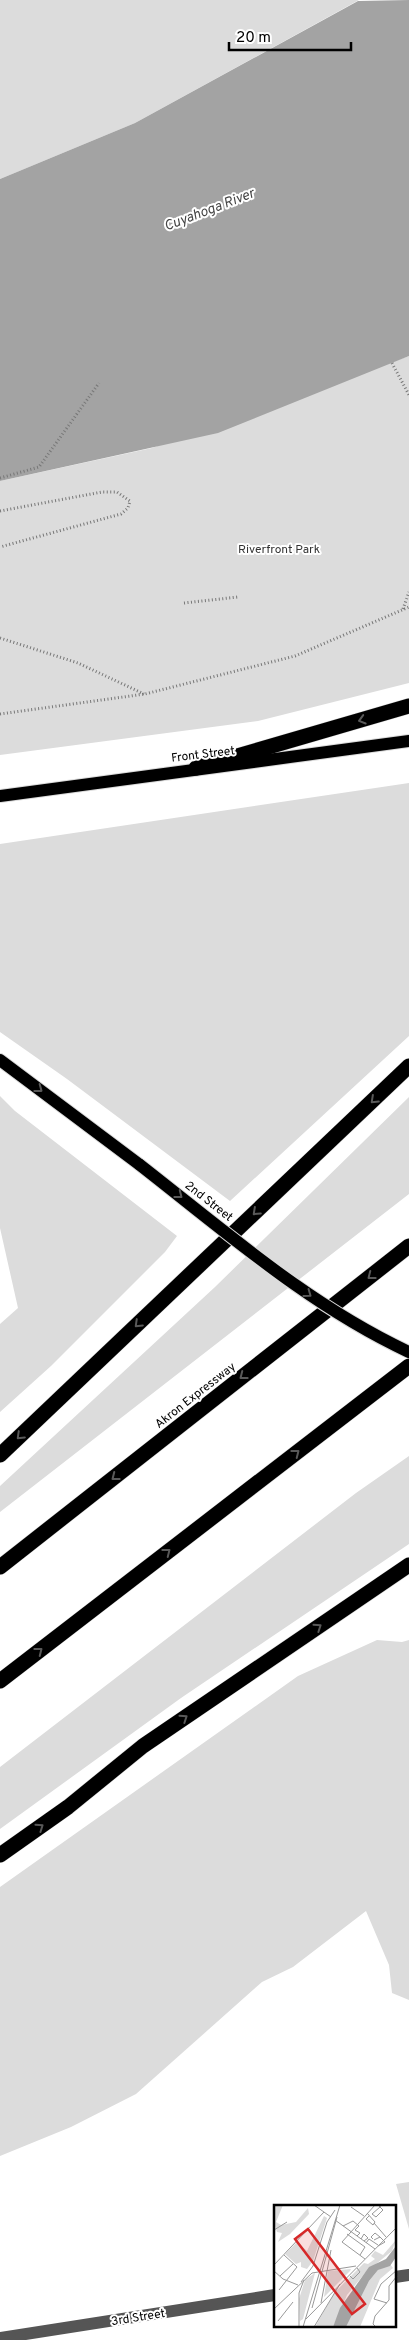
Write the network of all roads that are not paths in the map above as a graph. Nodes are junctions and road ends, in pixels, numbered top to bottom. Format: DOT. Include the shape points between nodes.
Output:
graph roads {
  1 [pos="409,706"];
  2 [pos="409,741"];
  3 [pos="196,768"];
  4 [pos="0,796"];
  5 [pos="0,1060"];
  6 [pos="409,1066"];
  7 [pos="409,1246"];
  8 [pos="409,1352"];
  9 [pos="409,1366"];
  10 [pos="0,1455"];
  11 [pos="409,1565"];
  12 [pos="0,1567"];
  13 [pos="0,1681"];
  14 [pos="0,1855"];
  15 [pos="409,2275"];
  16 [pos="396,2277"];
  17 [pos="274,2296"];
  18 [pos="0,2338"];
  1 -- 3 [label="highway, one-way"];
  2 -- 3 [label="main road, Front Street"];
  3 -- 4 [label="main road, Front Street"];
  5 -- 8 [label="main road, 2nd Street, one-way, bridge" via="311,1297"];
  6 -- 10 [label="highway, one-way"];
  7 -- 12 [label="highway, Akron Expressway, one-way"];
  13 -- 9 [label="highway, one-way"];
  14 -- 11 [label="highway, one-way" via="68,1807 143,1746"];
  15 -- 16 [label="street"];
  17 -- 18 [label="street, 3rd Street"];
}
